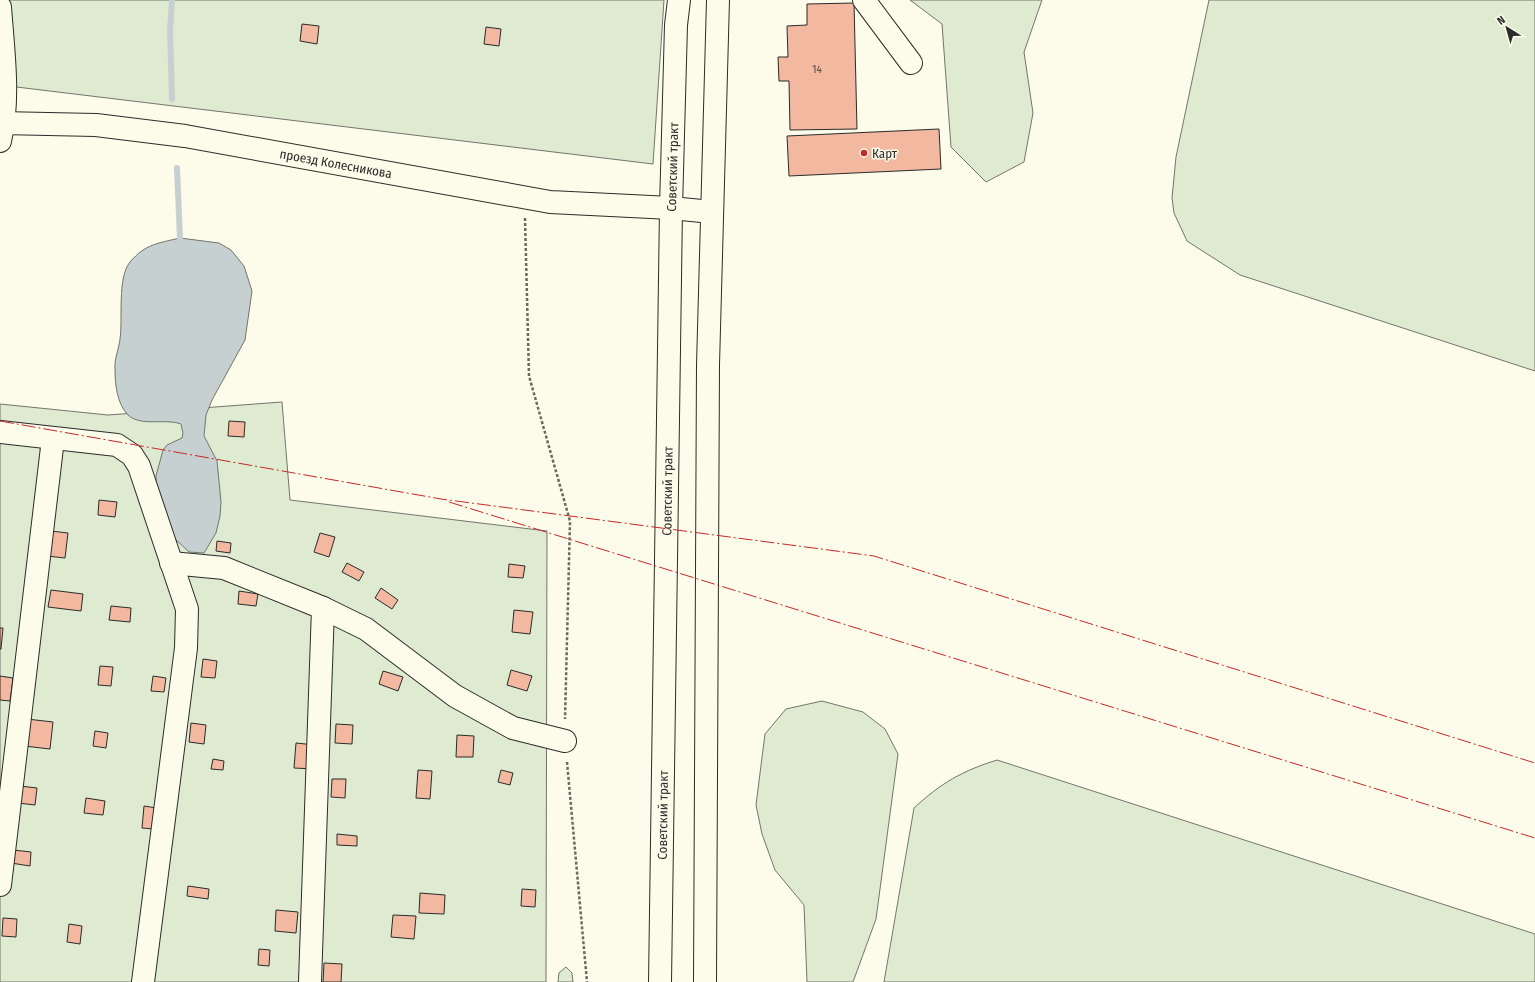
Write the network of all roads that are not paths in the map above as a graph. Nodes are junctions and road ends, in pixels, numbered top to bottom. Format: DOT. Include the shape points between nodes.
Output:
graph roads {
  1 [pos="679,0"];
  2 [pos="718,0"];
  3 [pos="864,0"];
  4 [pos="0,6"];
  5 [pos="911,63"];
  6 [pos="1,129"];
  7 [pos="671,208"];
  8 [pos="712,212"];
  9 [pos="0,432"];
  10 [pos="53,439"];
  11 [pos="171,563"];
  12 [pos="323,608"];
  13 [pos="565,741"];
  14 [pos="0,885"];
  15 [pos="143,982"];
  16 [pos="310,982"];
  17 [pos="660,982"];
  18 [pos="705,982"];
  1 -- 7 [label="main road, Советский тракт"];
  2 -- 8 [label="main road"];
  3 -- 5 [label="main road"];
  4 -- 6 [label="main road" via="5,72"];
  6 -- 7 [label="main road, проезд Колесникова" via="96,125 185,136 550,202"];
  7 -- 8 [label="main road, проезд Колесникова"];
  7 -- 17 [label="main road, Советский тракт"];
  8 -- 18 [label="main road" via="708,365"];
  9 -- 10 [label="main road"];
  10 -- 11 [label="main road" via="103,442 117,445 132,455 139,466"];
  10 -- 14 [label="main road"];
  11 -- 12 [label="main road" via="224,568"];
  11 -- 15 [label="main road" via="187,609 186,648"];
  12 -- 13 [label="main road" via="366,629 455,696 513,728"];
  12 -- 16 [label="main road"];
}
